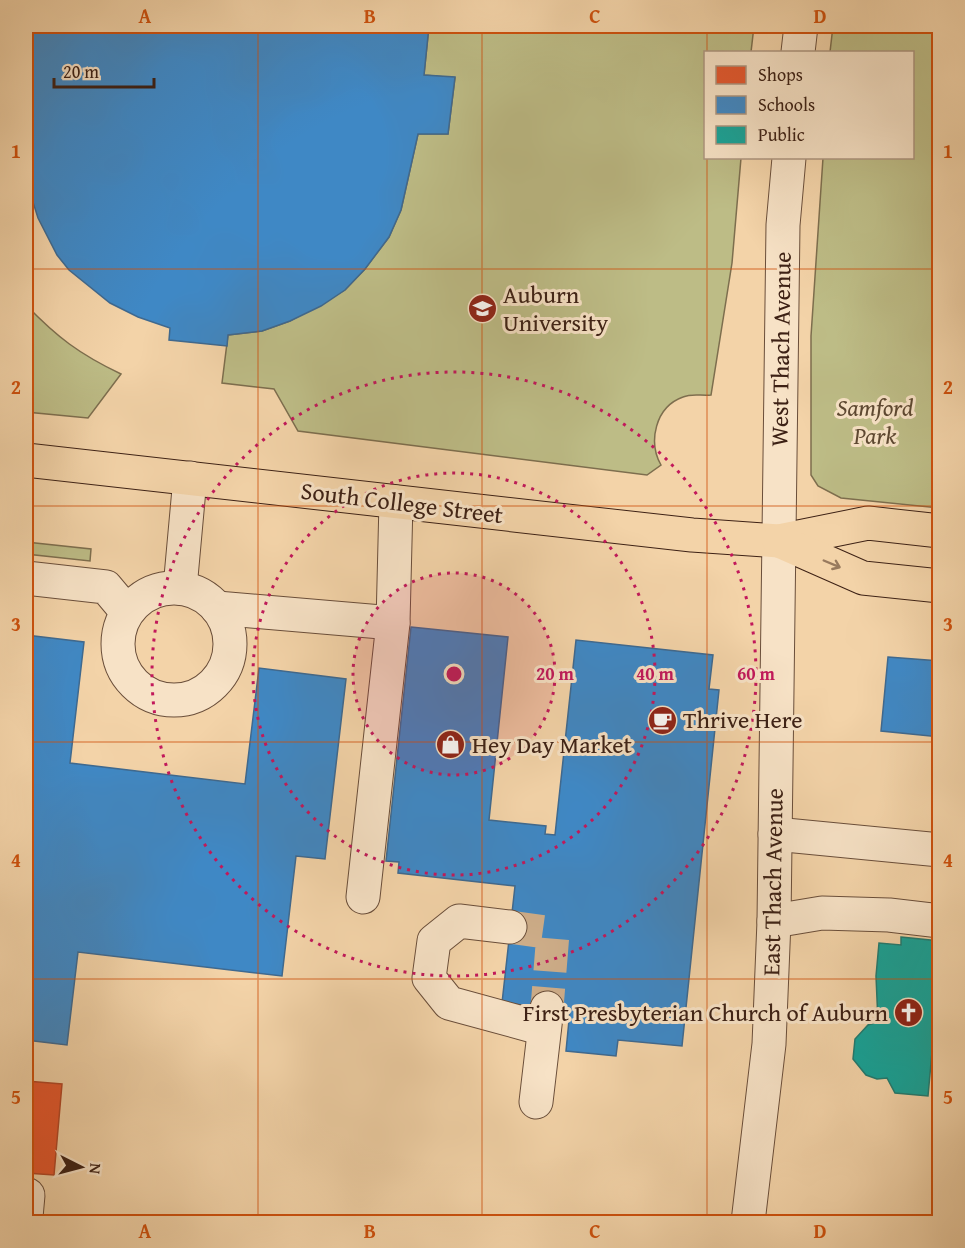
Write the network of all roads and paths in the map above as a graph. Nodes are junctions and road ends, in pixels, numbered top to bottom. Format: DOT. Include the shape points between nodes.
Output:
graph roads {
  1 [pos="801,26"];
  2 [pos="798,51"];
  3 [pos="789,159"];
  4 [pos="26,460"];
  5 [pos="190,478"];
  6 [pos="396,502"];
  7 [pos="939,531"];
  8 [pos="778,541"];
  9 [pos="26,578"];
  10 [pos="939,586"];
  11 [pos="180,588"];
  12 [pos="127,612"];
  13 [pos="222,617"];
  14 [pos="393,623"];
  15 [pos="775,834"];
  16 [pos="939,850"];
  17 [pos="363,897"];
  18 [pos="774,921"];
  19 [pos="939,921"];
  20 [pos="510,927"];
  21 [pos="536,1102"];
  22 [pos="26,1194"];
  23 [pos="26,1217"];
  24 [pos="748,1222"];
  1 -- 2 [label="street"];
  3 -- 8 [label="street, West Thach Avenue" via="783,225"];
  4 -- 5 [label="main road, South College Street"];
  5 -- 6 [label="main road, South College Street"];
  5 -- 11 [label="street"];
  6 -- 8 [label="main road, South College Street" via="588,525"];
  6 -- 14 [label="street"];
  7 -- 8 [label="main road, South College Street" via="868,523"];
  8 -- 10 [label="main road, South College Street, one-way" via="863,578"];
  8 -- 15 [label="street, East Thach Avenue"];
  9 -- 12 [label="street" via="106,587"];
  11 -- 12 [label="street" via="160,589 141,597"];
  11 -- 13 [label="street" via="201,594"];
  12 -- 13 [label="street" via="118,633 118,656 127,677 144,693 166,700 188,699 209,689 224,671 230,649"];
  13 -- 14 [label="street"];
  14 -- 17 [label="street"];
  15 -- 16 [label="street"];
  15 -- 18 [label="street, East Thach Avenue"];
  18 -- 19 [label="street" via="822,913"];
  18 -- 24 [label="street, East Thach Avenue" via="769,1044"];
  20 -- 21 [label="street" via="459,921 434,941 429,978 448,1003 546,1018"];
  22 -- 23 [label="street"];
}
